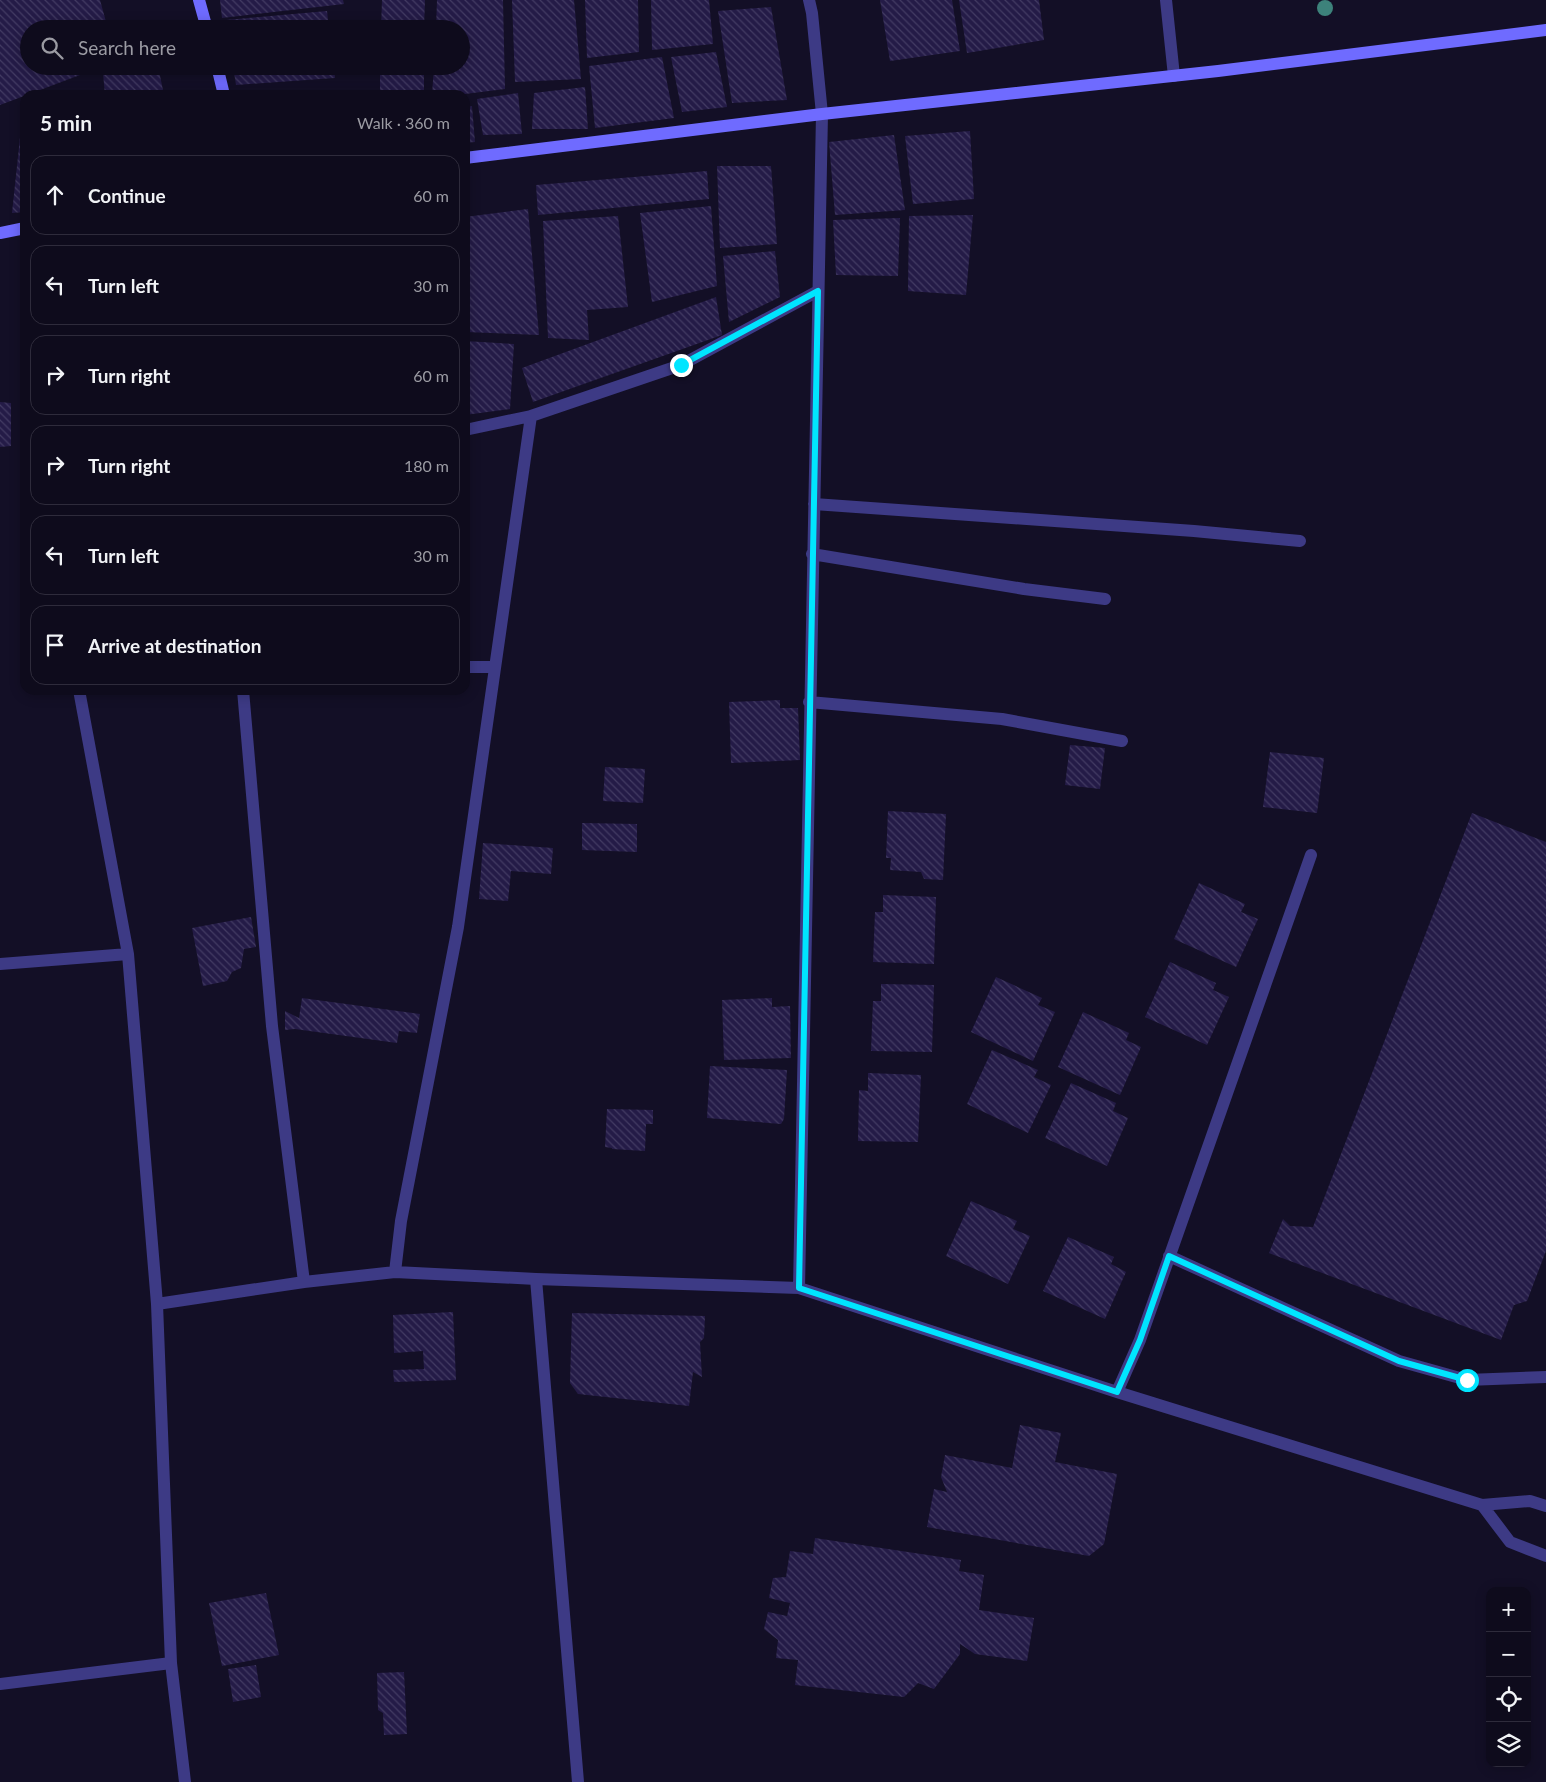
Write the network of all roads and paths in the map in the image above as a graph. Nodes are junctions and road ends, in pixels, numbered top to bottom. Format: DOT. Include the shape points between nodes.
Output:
graph roads {
  1 [pos="199,0"];
  2 [pos="808,0"];
  3 [pos="1166,0"];
  4 [pos="205,20"];
  5 [pos="1546,30"];
  6 [pos="219,75"];
  7 [pos="1174,76"];
  8 [pos="223,90"];
  9 [pos="822,114"];
  10 [pos="470,157"];
  11 [pos="20,229"];
  12 [pos="0,233"];
  13 [pos="818,291"];
  14 [pos="531,416"];
  15 [pos="470,429"];
  16 [pos="814,504"];
  17 [pos="1300,542"];
  18 [pos="812,554"];
  19 [pos="1104,599"];
  20 [pos="470,667"];
  21 [pos="495,667"];
  22 [pos="79,695"];
  23 [pos="243,695"];
  24 [pos="809,702"];
  25 [pos="1122,740"];
  26 [pos="1311,855"];
  27 [pos="128,954"];
  28 [pos="0,964"];
  29 [pos="1169,1256"];
  30 [pos="395,1272"];
  31 [pos="536,1279"];
  32 [pos="304,1282"];
  33 [pos="799,1288"];
  34 [pos="156,1304"];
  35 [pos="1546,1377"];
  36 [pos="1117,1392"];
  37 [pos="1482,1505"];
  38 [pos="1546,1506"];
  39 [pos="1546,1556"];
  40 [pos="170,1663"];
  41 [pos="0,1684"];
  42 [pos="185,1782"];
  43 [pos="578,1782"];
  1 -- 4 [label="street"];
  2 -- 9 [label="street"];
  3 -- 7 [label="street"];
  5 -- 7 [label="street"];
  6 -- 8 [label="street"];
  7 -- 9 [label="street"];
  9 -- 10 [label="street"];
  9 -- 13 [label="street"];
  11 -- 12 [label="street"];
  13 -- 14 [label="street" via="681,365"];
  13 -- 16 [label="street"];
  14 -- 15 [label="street"];
  14 -- 21 [label="street"];
  16 -- 17 [label="street" via="1176,529"];
  16 -- 18 [label="street"];
  18 -- 19 [label="street"];
  18 -- 24 [label="street"];
  20 -- 21 [label="street"];
  21 -- 30 [label="street" via="458,927 401,1221"];
  22 -- 27 [label="street"];
  23 -- 32 [label="street" via="272,1026"];
  24 -- 25 [label="street" via="1002,719"];
  24 -- 33 [label="street"];
  26 -- 29 [label="street"];
  27 -- 28 [label="street"];
  27 -- 34 [label="street"];
  29 -- 35 [label="street" via="1399,1361 1467,1380"];
  29 -- 36 [label="street" via="1140,1340"];
  30 -- 31 [label="street"];
  30 -- 32 [label="street"];
  31 -- 33 [label="street"];
  31 -- 43 [label="street"];
  32 -- 34 [label="street"];
  33 -- 36 [label="street"];
  34 -- 40 [label="street"];
  36 -- 37 [label="street"];
  37 -- 38 [label="street" via="1530,1500"];
  37 -- 39 [label="street" via="1510,1542"];
  40 -- 41 [label="street"];
  40 -- 42 [label="street"];
}
